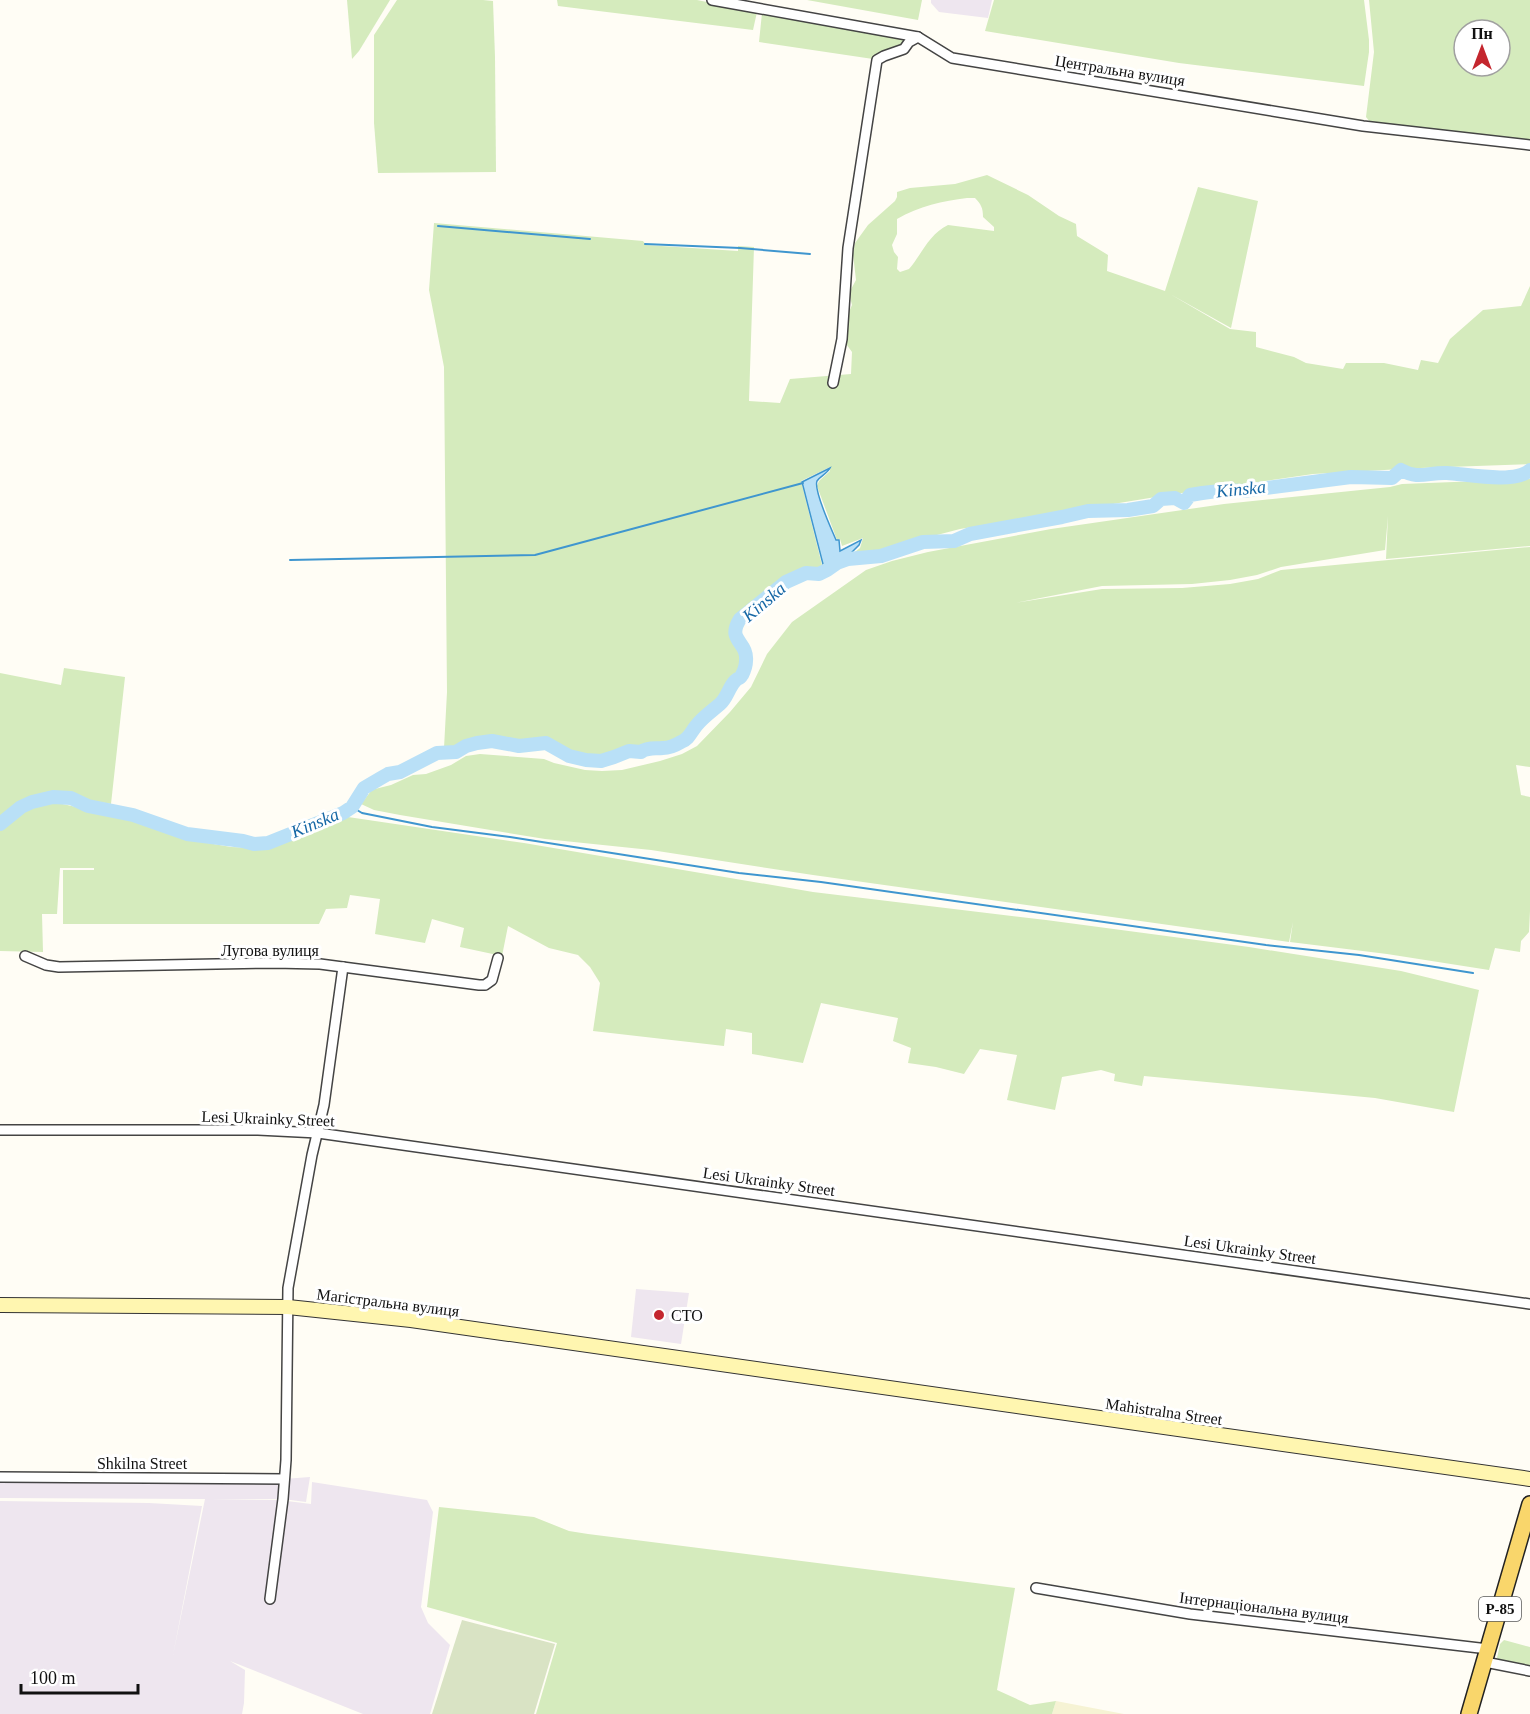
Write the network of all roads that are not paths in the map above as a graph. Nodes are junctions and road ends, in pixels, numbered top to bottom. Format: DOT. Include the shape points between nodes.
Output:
graph roads {
  1 [pos="712,0"];
  2 [pos="918,37"];
  3 [pos="1530,145"];
  4 [pos="833,383"];
  5 [pos="24,956"];
  6 [pos="498,958"];
  7 [pos="343,967"];
  8 [pos="0,1130"];
  9 [pos="318,1133"];
  10 [pos="1530,1304"];
  11 [pos="0,1305"];
  12 [pos="288,1307"];
  13 [pos="794,1375"];
  14 [pos="0,1477"];
  15 [pos="284,1479"];
  16 [pos="1530,1479"];
  17 [pos="1530,1504"];
  18 [pos="1036,1588"];
  19 [pos="270,1599"];
  20 [pos="1486,1656"];
  21 [pos="1530,1671"];
  22 [pos="1469,1714"];
  1 -- 2 [label="street, Центральна вулиця"];
  2 -- 3 [label="street, Центральна вулиця" via="952,58 1363,126"];
  2 -- 4 [label="street" via="904,49 877,60 848,248 842,339"];
  5 -- 7 [label="street, Лугова вулиця" via="59,967 274,963"];
  6 -- 7 [label="street, Лугова вулиця" via="492,980 485,985"];
  7 -- 9 [label="street"];
  8 -- 9 [label="street, Lesi Ukrainky Street"];
  9 -- 10 [label="street, Lesi Ukrainky Street"];
  9 -- 12 [label="street" via="289,1281"];
  11 -- 12 [label="main road, Магістральна вулиця"];
  12 -- 13 [label="main road, Магістральна вулиця" via="411,1320"];
  12 -- 15 [label="street"];
  13 -- 16 [label="main road, Mahistralna Street"];
  14 -- 15 [label="street, Shkilna Street"];
  15 -- 19 [label="street"];
  17 -- 20 [label="main road, Р-85"];
  18 -- 20 [label="street, Інтернаціональна вулиця"];
  20 -- 21 [label="street, Інтернаціональна вулиця"];
  20 -- 22 [label="main road, Р-85"];
}
